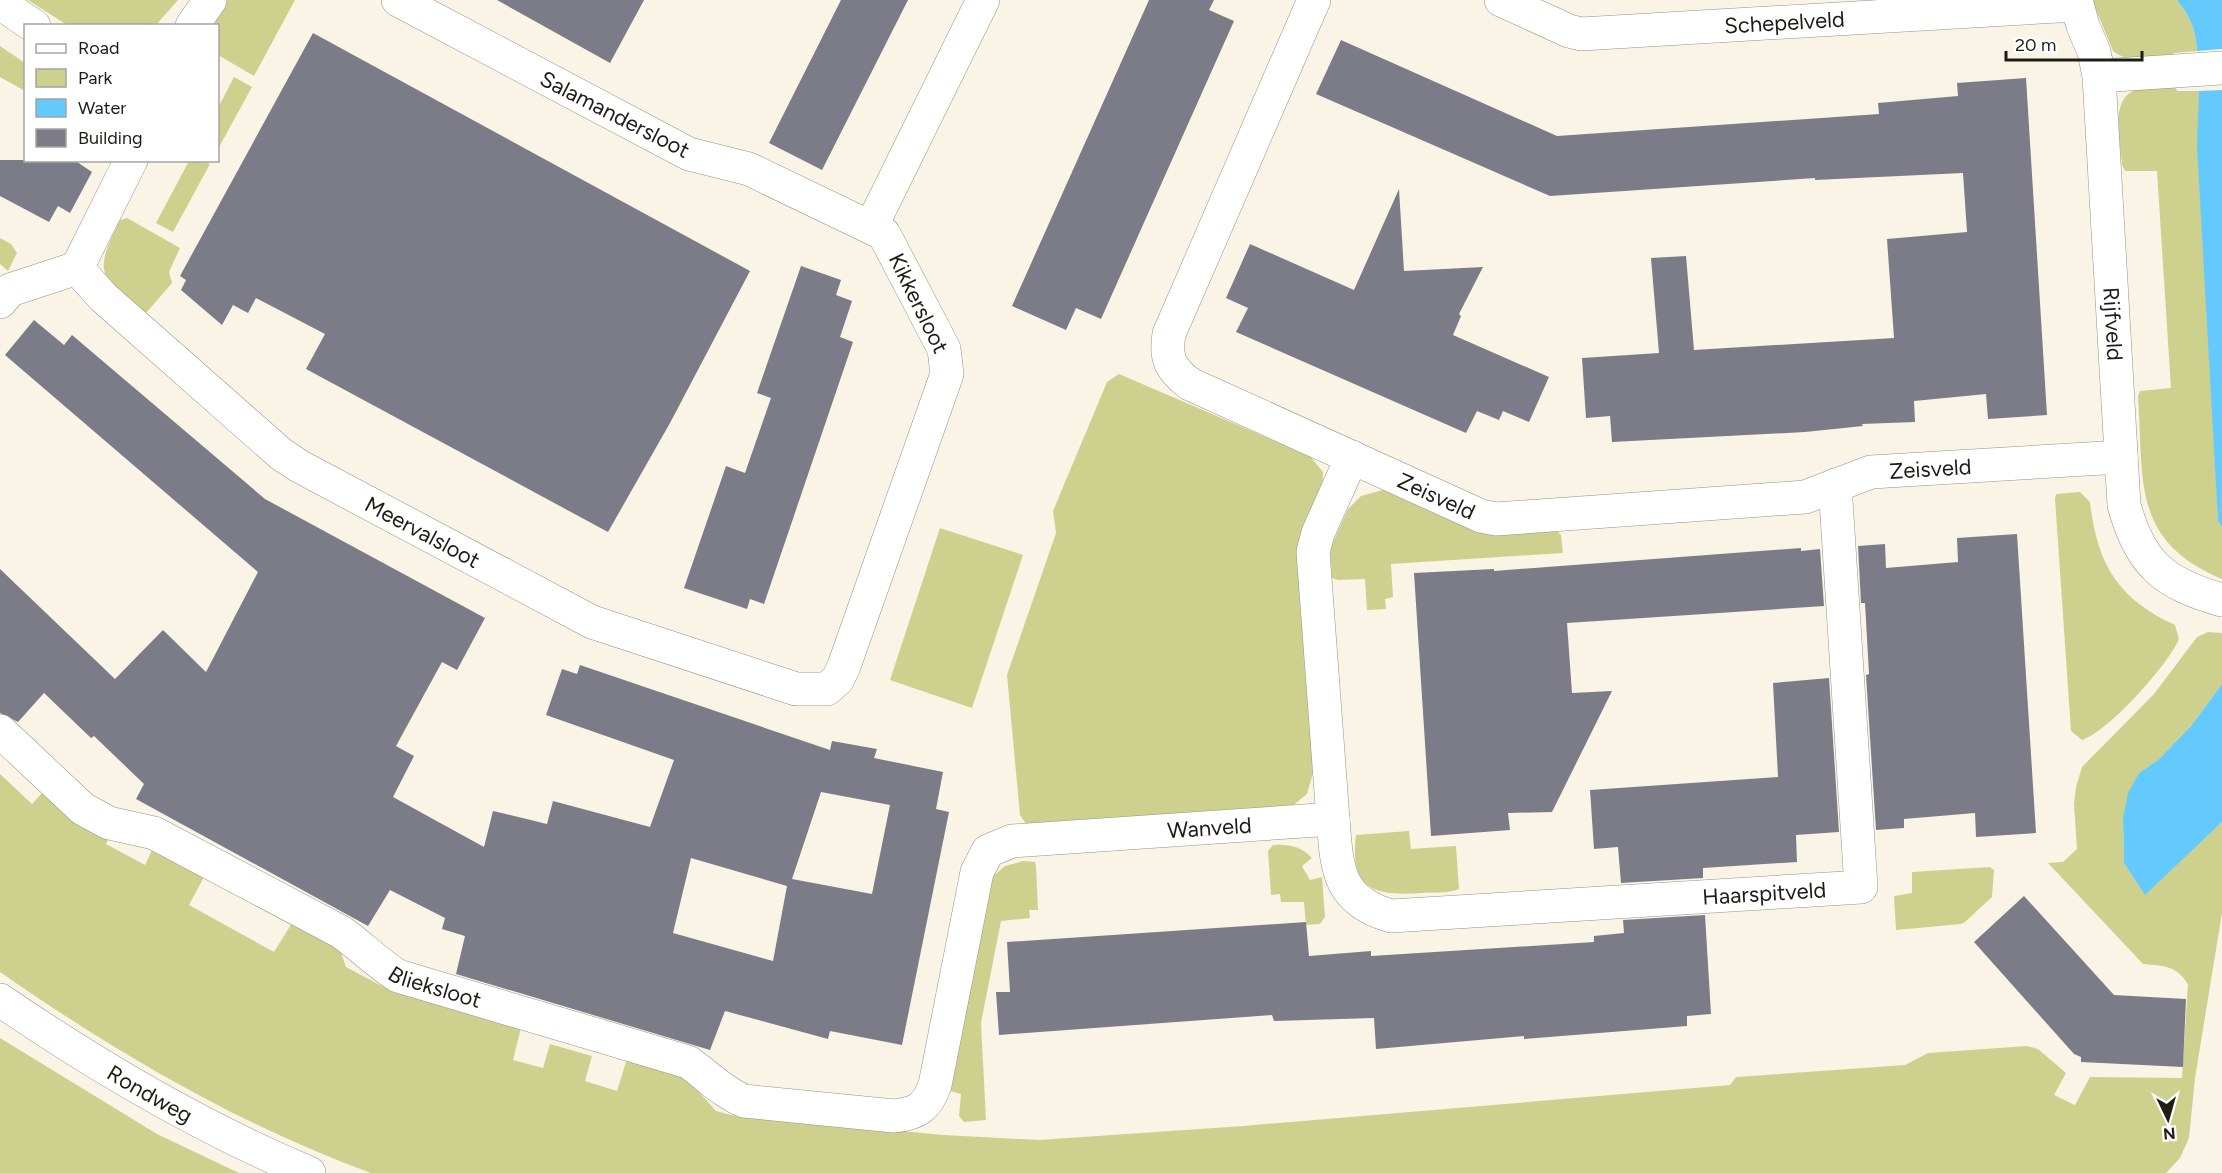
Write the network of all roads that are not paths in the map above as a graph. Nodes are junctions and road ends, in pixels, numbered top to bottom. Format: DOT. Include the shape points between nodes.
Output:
graph roads {
  1 [pos="210,0"];
  2 [pos="398,0"];
  3 [pos="983,0"];
  4 [pos="1314,0"];
  5 [pos="1500,0"];
  6 [pos="2076,2"];
  7 [pos="0,3"];
  8 [pos="31,24"];
  9 [pos="193,24"];
  10 [pos="2222,68"];
  11 [pos="2099,76"];
  12 [pos="130,162"];
  13 [pos="871,227"];
  14 [pos="77,268"];
  15 [pos="0,302"];
  16 [pos="1352,457"];
  17 [pos="2121,457"];
  18 [pos="1835,485"];
  19 [pos="2222,600"];
  20 [pos="827,689"];
  21 [pos="0,731"];
  22 [pos="1333,819"];
  23 [pos="0,1000"];
  24 [pos="921,1110"];
  25 [pos="309,1173"];
  1 -- 9 [label="street"];
  2 -- 13 [label="street, Salamandersloot" via="689,154 749,169"];
  3 -- 13 [label="street"];
  4 -- 16 [label="street, Zeisveld" via="1169,333 1166,349 1168,362 1190,384"];
  5 -- 6 [label="street, Schepelveld" via="1581,34"];
  6 -- 11 [label="street, Rijfveld"];
  7 -- 8 [label="street"];
  10 -- 11 [label="street"];
  11 -- 17 [label="street, Rijfveld"];
  12 -- 14 [label="street"];
  13 -- 20 [label="street, Kikkersloot" via="884,234 921,302 944,349 947,374 844,666"];
  14 -- 15 [label="street" via="10,290"];
  14 -- 20 [label="street, Meervalsloot" via="103,297 299,466 592,622 796,689"];
  16 -- 18 [label="street, Zeisveld" via="1481,516 1496,519 1805,497"];
  16 -- 22 [label="street" via="1313,552"];
  17 -- 18 [label="street, Zeisveld" via="1871,472"];
  17 -- 19 [label="street, Rijfveld" via="2124,505 2132,537 2168,579 2193,592"];
  18 -- 22 [label="street, Haarspitveld" via="1861,887 1391,916 1356,900 1345,885 1337,868"];
  21 -- 24 [label="street, Blieksloot" via="83,809 109,823 154,833 341,932 398,976 688,1062 724,1092 744,1101 894,1116"];
  22 -- 24 [label="street, Wanveld" via="1011,841 988,851 976,872 935,1085"];
  23 -- 25 [label="street, Rondweg" via="64,1044 143,1090 218,1131"];
}
